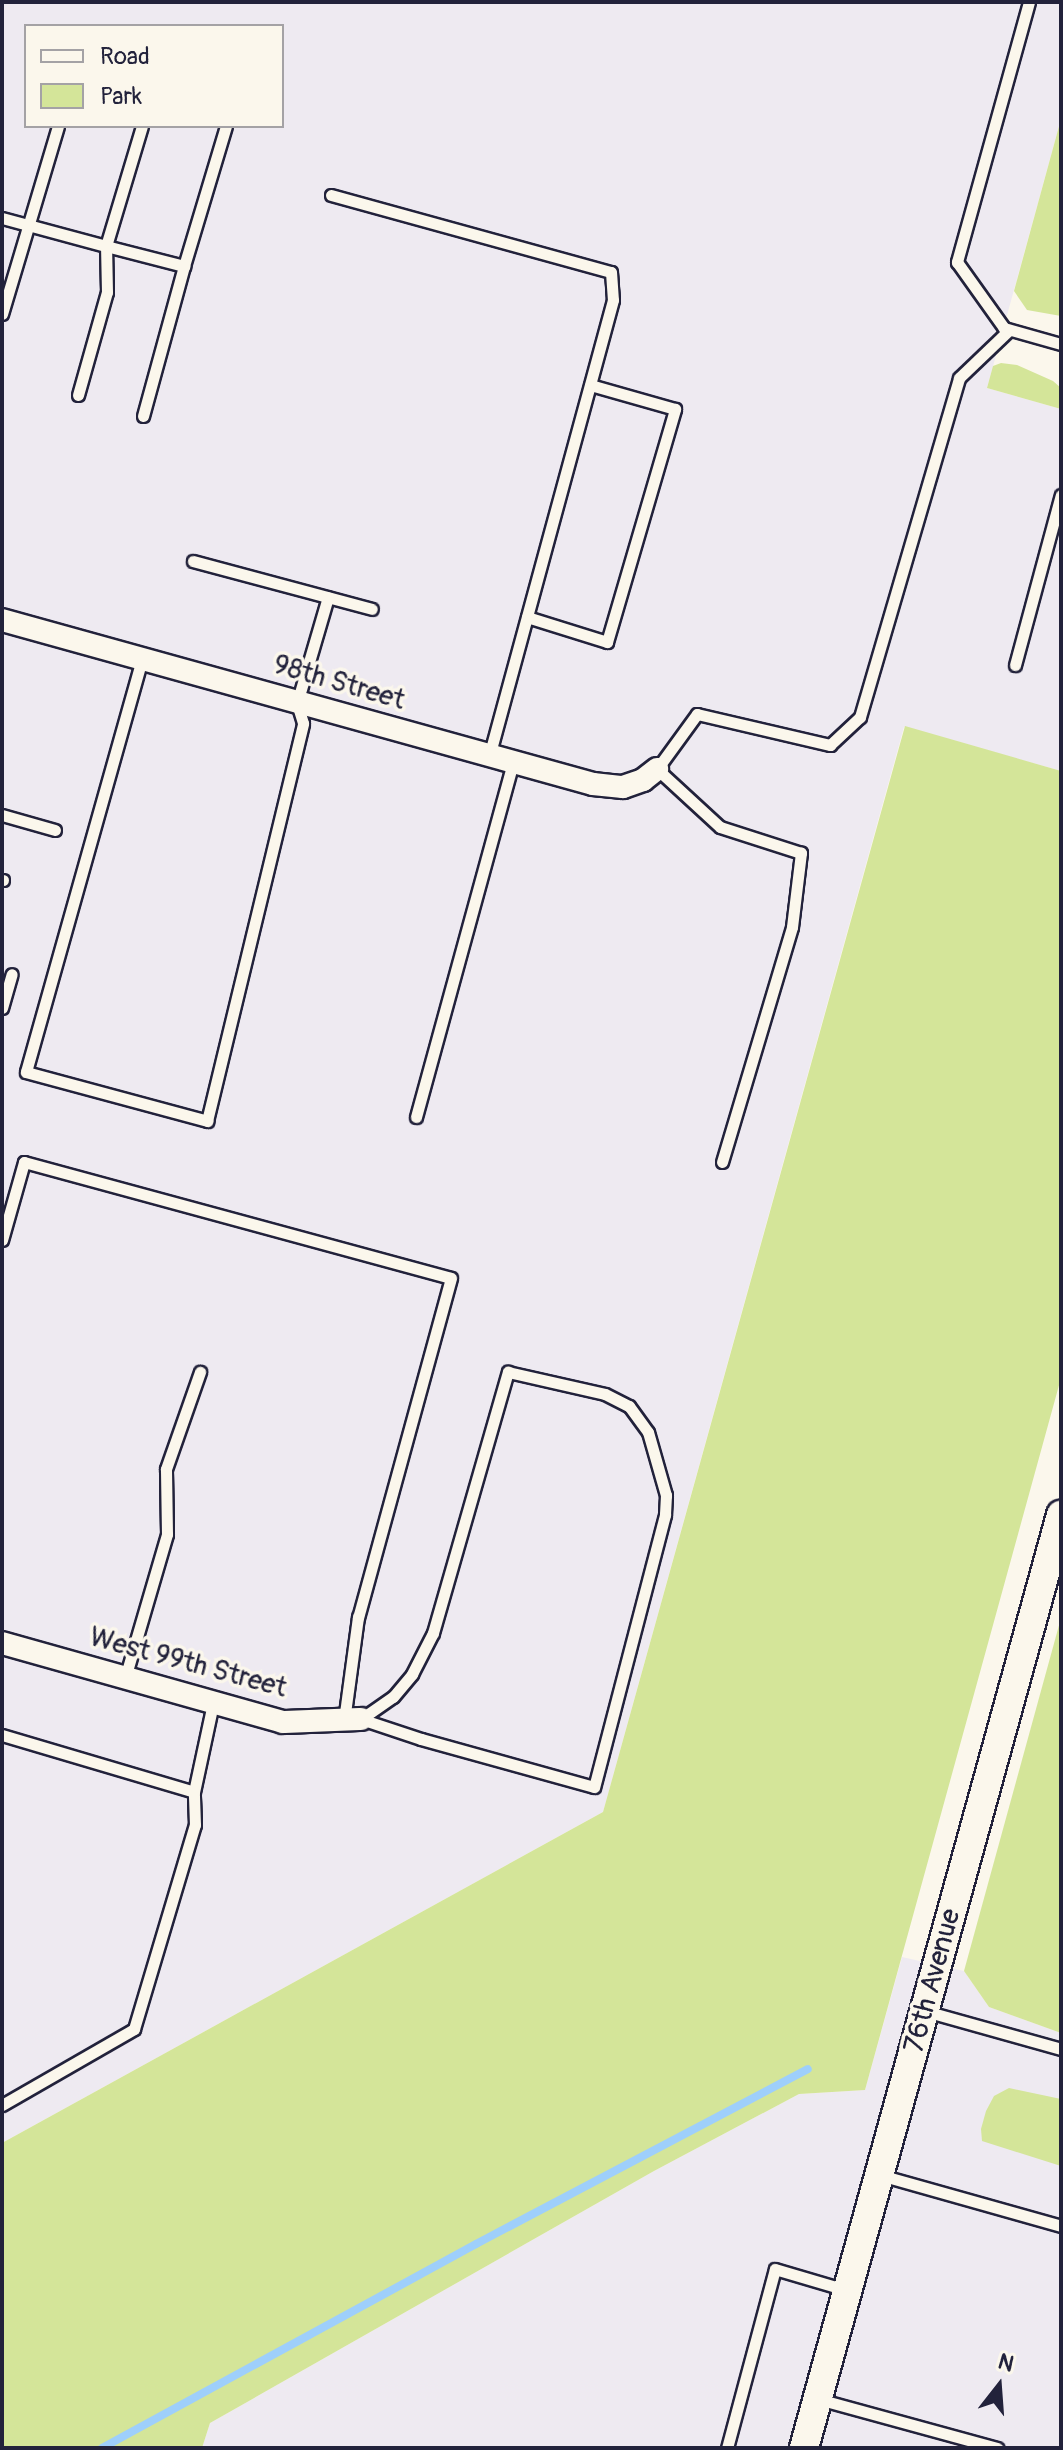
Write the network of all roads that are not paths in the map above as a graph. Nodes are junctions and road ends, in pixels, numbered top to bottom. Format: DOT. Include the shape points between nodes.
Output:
graph roads {
  1 [pos="1029,2"];
  2 [pos="57,128"];
  3 [pos="141,128"];
  4 [pos="225,128"];
  5 [pos="331,195"];
  6 [pos="2,218"];
  7 [pos="28,225"];
  8 [pos="106,246"];
  9 [pos="184,266"];
  10 [pos="2,314"];
  11 [pos="1009,330"];
  12 [pos="1061,344"];
  13 [pos="590,385"];
  14 [pos="78,395"];
  15 [pos="143,416"];
  16 [pos="1061,495"];
  17 [pos="193,561"];
  18 [pos="328,597"];
  19 [pos="372,609"];
  20 [pos="527,617"];
  21 [pos="2,620"];
  22 [pos="142,659"];
  23 [pos="1015,665"];
  24 [pos="297,703"];
  25 [pos="489,756"];
  26 [pos="513,763"];
  27 [pos="657,769"];
  28 [pos="2,815"];
  29 [pos="55,830"];
  30 [pos="12,974"];
  31 [pos="2,1008"];
  32 [pos="416,1117"];
  33 [pos="722,1162"];
  34 [pos="2,1240"];
  35 [pos="200,1372"];
  36 [pos="1061,1515"];
  37 [pos="2,1643"];
  38 [pos="125,1678"];
  39 [pos="213,1703"];
  40 [pos="353,1720"];
  41 [pos="2,1735"];
  42 [pos="194,1792"];
  43 [pos="925,2011"];
  44 [pos="1061,2049"];
  45 [pos="2,2105"];
  46 [pos="879,2174"];
  47 [pos="1061,2226"];
  48 [pos="848,2290"];
  49 [pos="818,2399"];
  50 [pos="727,2448"];
  51 [pos="804,2448"];
  52 [pos="997,2448"];
  1 -- 11 [label="lane" via="957,262"];
  2 -- 7 [label="lane"];
  3 -- 8 [label="lane"];
  4 -- 9 [label="lane"];
  5 -- 13 [label="lane" via="611,272 613,300"];
  6 -- 7 [label="lane"];
  7 -- 8 [label="lane"];
  7 -- 10 [label="lane"];
  8 -- 9 [label="lane"];
  8 -- 14 [label="lane" via="107,292"];
  9 -- 15 [label="lane"];
  11 -- 12 [label="lane"];
  11 -- 27 [label="lane" via="959,378 860,717 830,745 697,714"];
  13 -- 20 [label="lane"];
  13 -- 20 [label="lane" via="675,409 607,642"];
  16 -- 23 [label="lane"];
  17 -- 18 [label="lane"];
  18 -- 19 [label="lane"];
  18 -- 24 [label="lane"];
  20 -- 25 [label="lane"];
  21 -- 22 [label="street, 98th Street"];
  22 -- 24 [label="street, 98th Street"];
  22 -- 24 [label="lane" via="26,1072 207,1121 303,723"];
  24 -- 25 [label="street, 98th Street"];
  25 -- 26 [label="street, 98th Street"];
  26 -- 27 [label="street, 98th Street" via="623,787"];
  26 -- 32 [label="lane"];
  27 -- 33 [label="lane" via="720,827 801,853 792,927"];
  28 -- 29 [label="lane"];
  30 -- 31 [label="lane"];
  34 -- 40 [label="lane" via="24,1162 451,1278 358,1617"];
  35 -- 38 [label="lane" via="166,1469 167,1534"];
  36 -- 43 [label="street, 76th Avenue"];
  37 -- 38 [label="street, West 99th Street"];
  38 -- 39 [label="street, West 99th Street"];
  39 -- 40 [label="street, West 99th Street" via="283,1722"];
  39 -- 42 [label="lane"];
  40 -- 40 [label="lane" via="594,1787 665,1515 666,1495 648,1432 629,1406 605,1394 508,1372 433,1633 393,1697"];
  41 -- 42 [label="lane"];
  42 -- 45 [label="lane" via="195,1825 134,2029"];
  43 -- 44 [label="lane"];
  43 -- 46 [label="street, 76th Avenue"];
  46 -- 47 [label="lane"];
  46 -- 48 [label="street, 76th Avenue"];
  48 -- 49 [label="street, 76th Avenue"];
  48 -- 50 [label="lane" via="775,2269"];
  49 -- 51 [label="street, 76th Avenue"];
  49 -- 52 [label="lane"];
}
